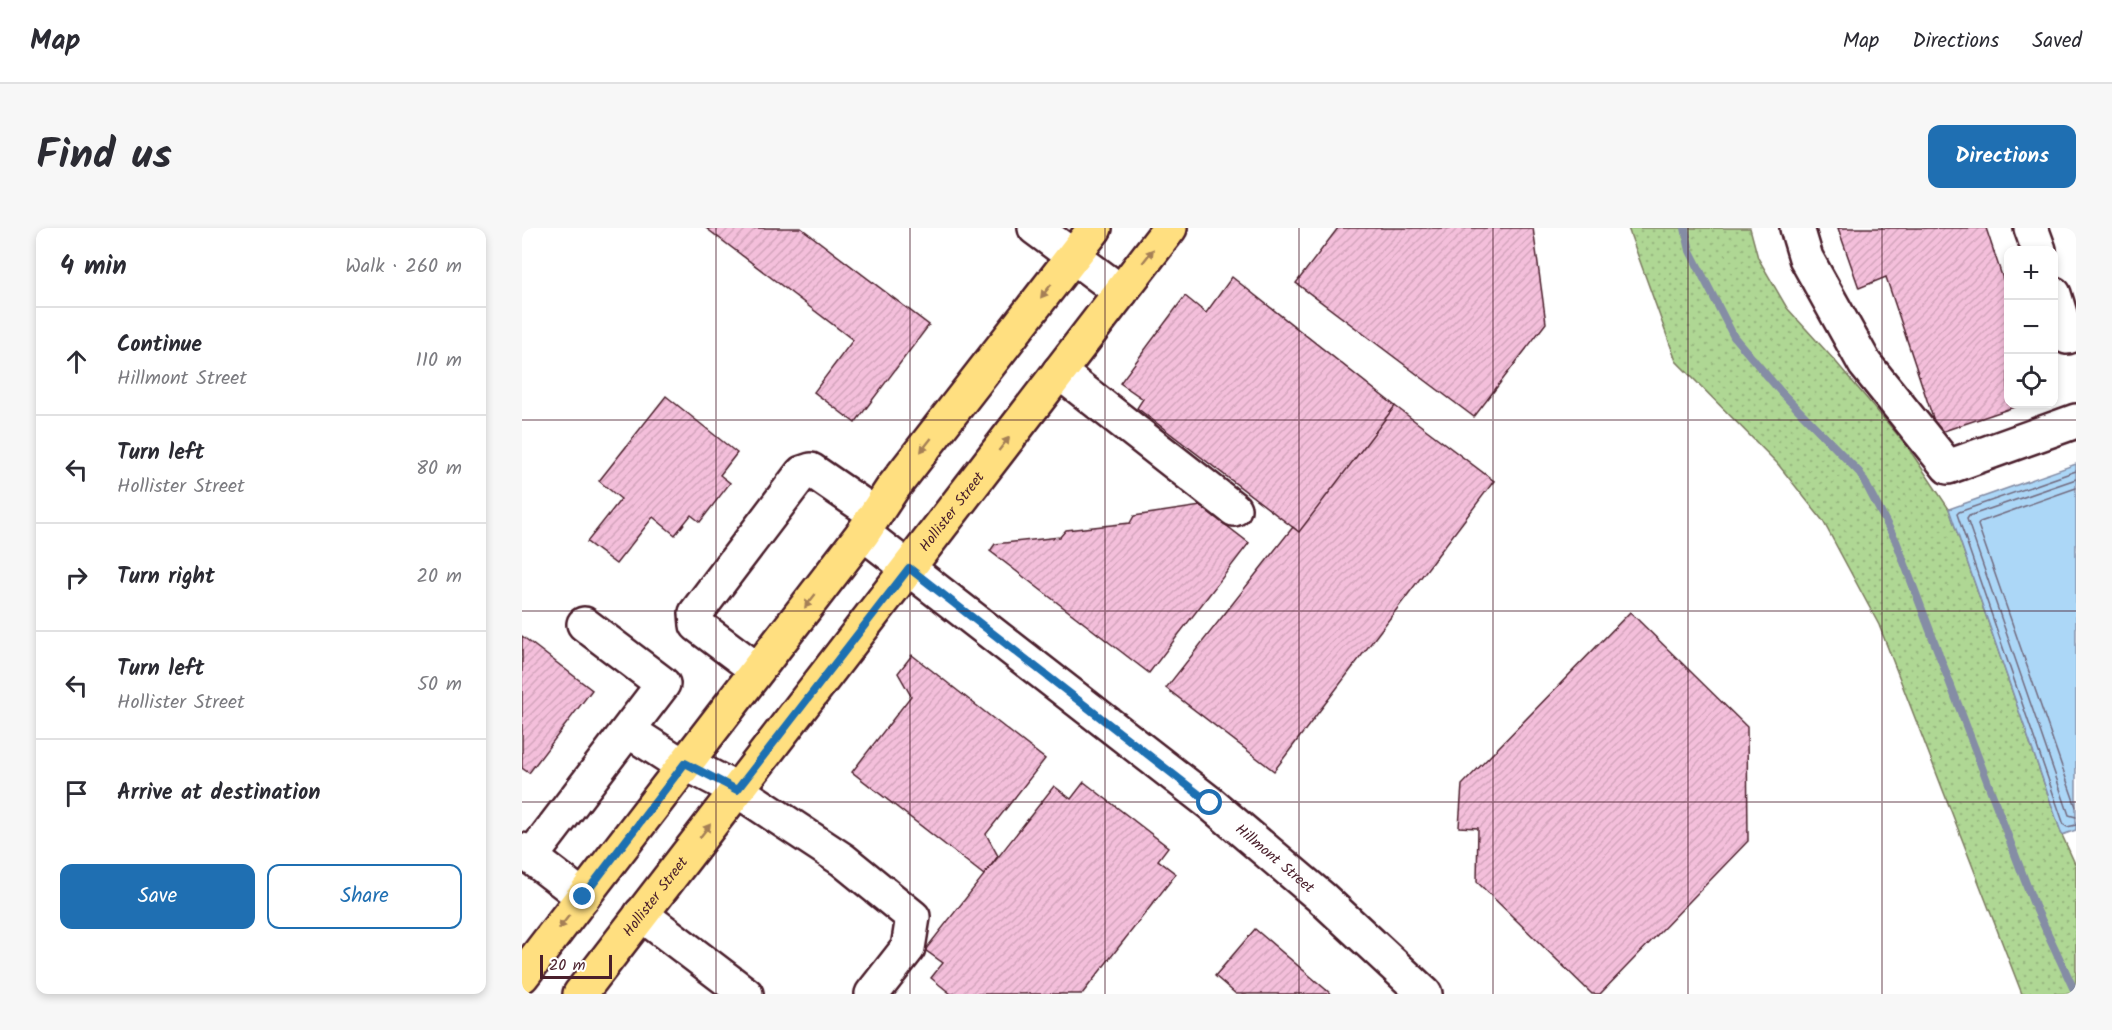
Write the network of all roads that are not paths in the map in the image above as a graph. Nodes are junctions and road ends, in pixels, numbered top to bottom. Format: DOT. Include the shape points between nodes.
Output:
graph roads {
  1 [pos="1035,228"];
  2 [pos="1095,228"];
  3 [pos="1170,228"];
  4 [pos="1797,228"];
  5 [pos="2031,228"];
  6 [pos="2038,246"];
  7 [pos="1073,256"];
  8 [pos="1120,292"];
  9 [pos="2056,300"];
  10 [pos="2073,345"];
  11 [pos="1059,372"];
  12 [pos="2076,421"];
  13 [pos="1234,508"];
  14 [pos="869,523"];
  15 [pos="909,568"];
  16 [pos="584,624"];
  17 [pos="757,670"];
  18 [pos="629,731"];
  19 [pos="685,763"];
  20 [pos="737,790"];
  21 [pos="527,853"];
  22 [pos="583,897"];
  23 [pos="641,914"];
  24 [pos="522,976"];
  25 [pos="580,994"];
  26 [pos="746,994"];
  27 [pos="872,994"];
  28 [pos="1425,994"];
  1 -- 7 [label="street"];
  2 -- 7 [label="main road"];
  8 -- 3 [label="main road, Hollister Street, one-way"];
  4 -- 12 [label="street" via="1806,258 1865,364 1948,467"];
  5 -- 6 [label="street"];
  7 -- 8 [label="street"];
  7 -- 14 [label="main road, one-way"];
  8 -- 11 [label="main road, Hollister Street"];
  9 -- 10 [label="street"];
  11 -- 13 [label="street"];
  15 -- 11 [label="main road, Hollister Street, one-way"];
  14 -- 15 [label="street, Hillmont Street"];
  14 -- 17 [label="main road, one-way"];
  14 -- 17 [label="street, Hillmont Street" via="811,470 802,473 696,614 697,625"];
  15 -- 20 [label="main road, Hollister Street"];
  15 -- 28 [label="street, Hillmont Street" via="1210,803 1322,898"];
  16 -- 18 [label="street" via="663,684"];
  17 -- 19 [label="main road"];
  18 -- 19 [label="street"];
  18 -- 21 [label="street"];
  19 -- 20 [label="street"];
  19 -- 22 [label="main road"];
  23 -- 20 [label="main road, Hollister Street, one-way"];
  20 -- 27 [label="street" via="843,860 913,917 908,948"];
  21 -- 22 [label="street"];
  22 -- 24 [label="main road, one-way"];
  23 -- 25 [label="main road, Hollister Street"];
  23 -- 26 [label="street"];
}
